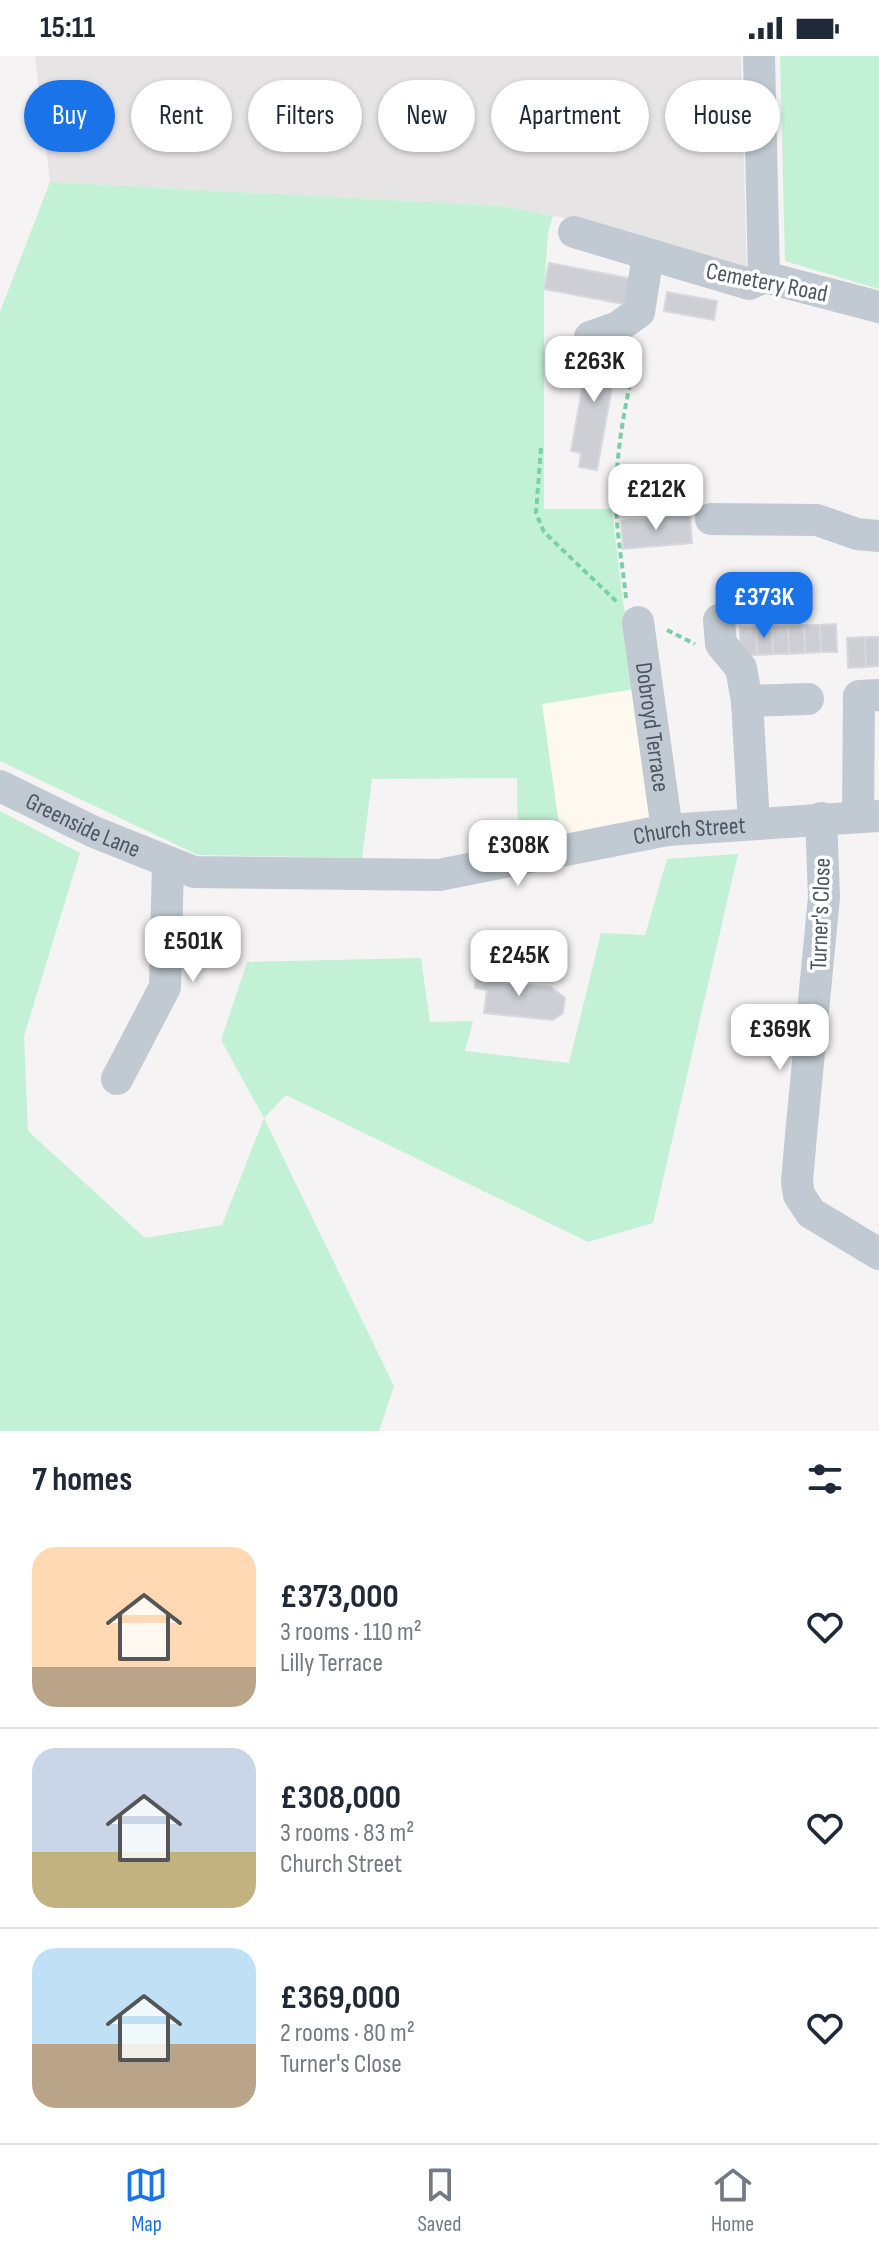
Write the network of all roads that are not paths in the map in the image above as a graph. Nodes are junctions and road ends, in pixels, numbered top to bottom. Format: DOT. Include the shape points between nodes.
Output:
graph roads {
  1 [pos="759,56"];
  2 [pos="574,232"];
  3 [pos="652,256"];
  4 [pos="764,277"];
  5 [pos="879,307"];
  6 [pos="590,337"];
  7 [pos="711,519"];
  8 [pos="879,536"];
  9 [pos="719,620"];
  10 [pos="638,622"];
  11 [pos="879,695"];
  12 [pos="808,699"];
  13 [pos="747,701"];
  14 [pos="0,786"];
  15 [pos="868,816"];
  16 [pos="821,818"];
  17 [pos="754,824"];
  18 [pos="667,830"];
  19 [pos="168,862"];
  20 [pos="117,1079"];
  21 [pos="879,1254"];
  1 -- 4 [label="street"];
  2 -- 3 [label="street, Cemetery Road"];
  3 -- 4 [label="street, Cemetery Road" via="749,284"];
  3 -- 6 [label="street" via="636,316"];
  4 -- 5 [label="street, Cemetery Road"];
  7 -- 8 [label="street" via="819,509 857,534"];
  9 -- 13 [label="street" via="721,644 741,668"];
  10 -- 18 [label="street, Dobroyd Terrace"];
  11 -- 15 [label="street" via="859,696"];
  12 -- 13 [label="street"];
  13 -- 17 [label="street"];
  14 -- 19 [label="street, Greenside Lane"];
  15 -- 16 [label="street, Church Street"];
  16 -- 17 [label="street, Church Street"];
  16 -- 21 [label="street, Turner's Close" via="824,897 799,1195 811,1213"];
  17 -- 18 [label="street, Church Street"];
  18 -- 19 [label="street, Church Street" via="439,875 194,872"];
  19 -- 20 [label="street" via="165,987"];
}
